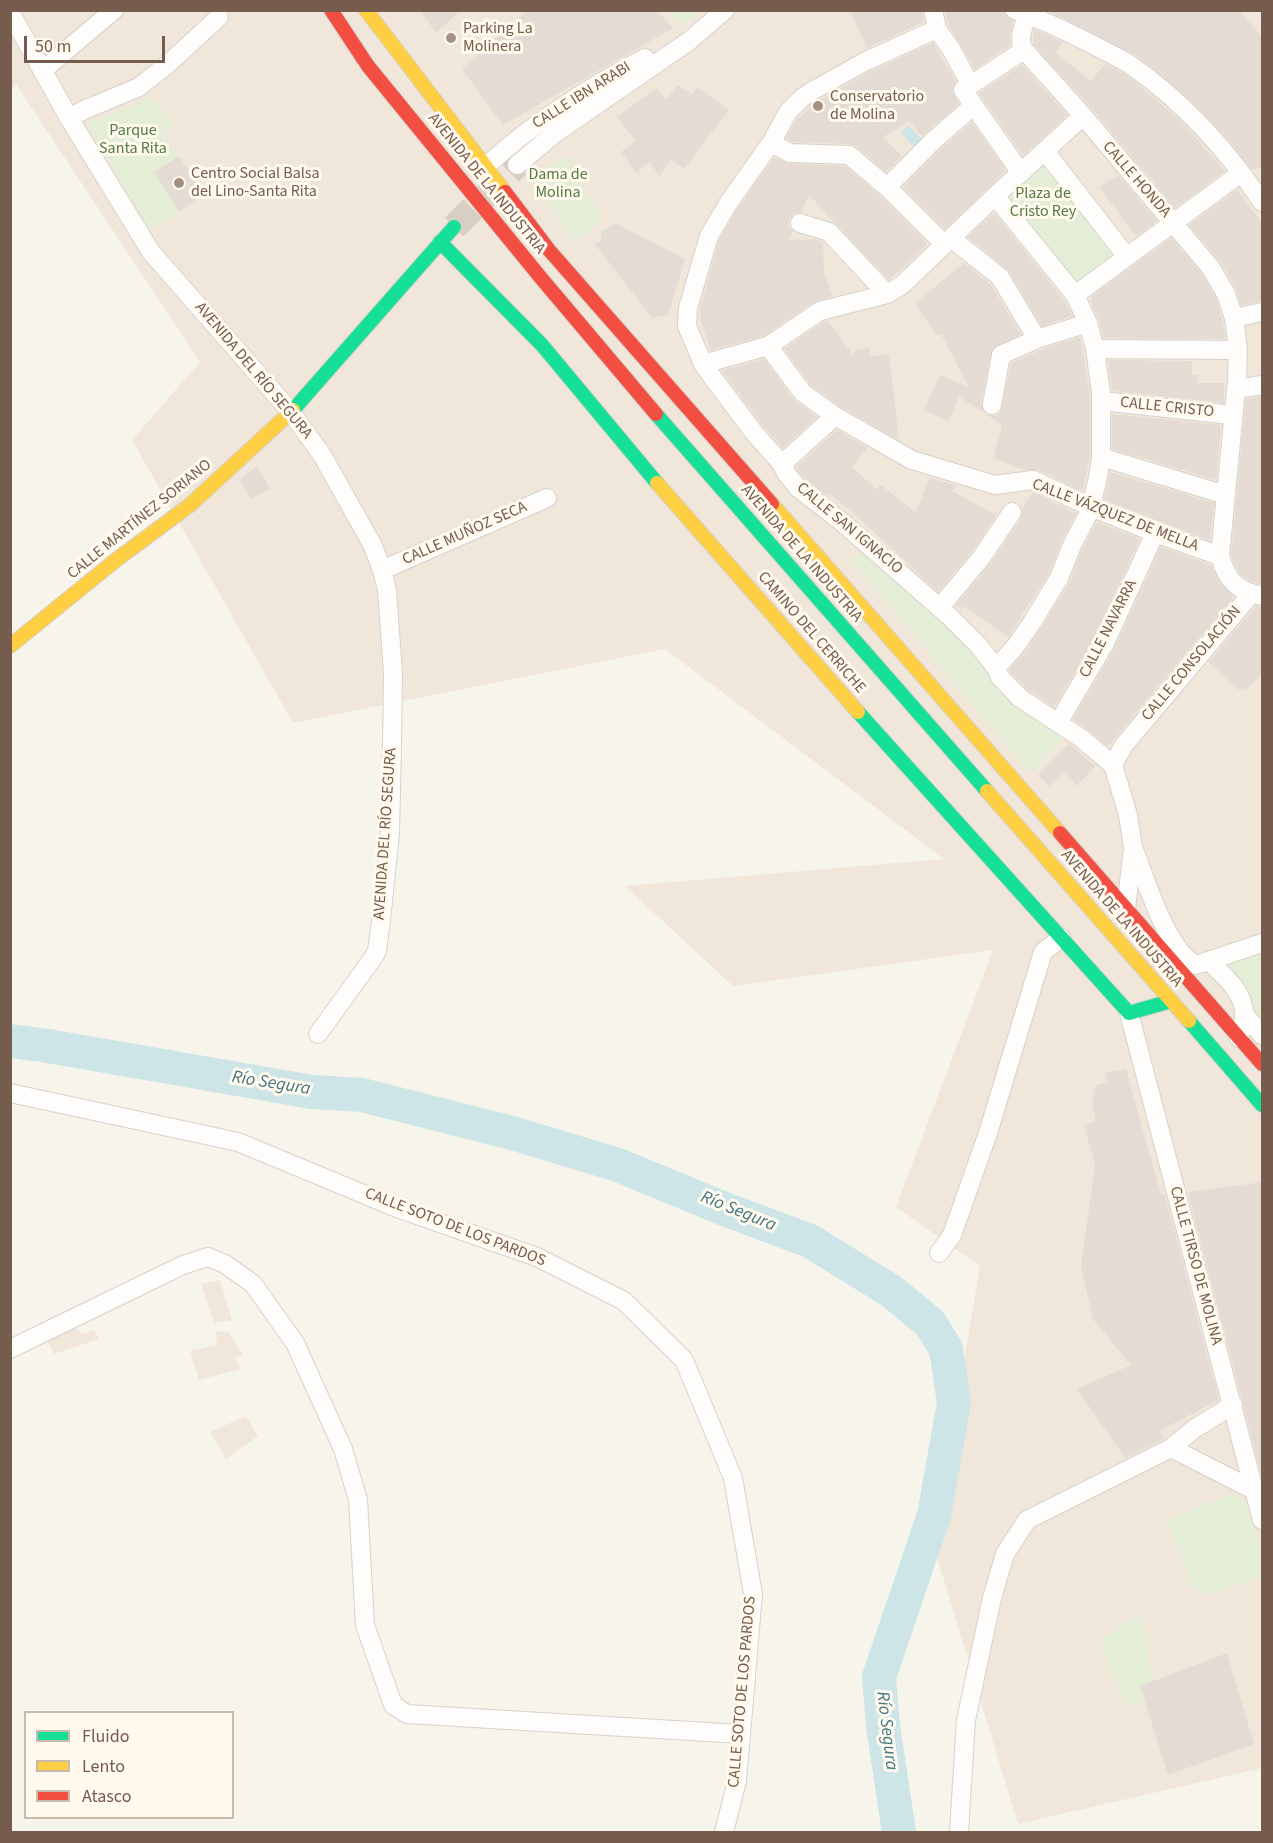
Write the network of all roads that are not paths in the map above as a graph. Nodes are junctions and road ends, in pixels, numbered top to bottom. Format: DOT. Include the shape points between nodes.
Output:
graph roads {
  1 [pos="114,10"];
  2 [pos="331,10"];
  3 [pos="366,10"];
  4 [pos="725,10"];
  5 [pos="933,10"];
  6 [pos="10,12"];
  7 [pos="1021,13"];
  8 [pos="219,17"];
  9 [pos="937,29"];
  10 [pos="16,38"];
  11 [pos="689,41"];
  12 [pos="1024,51"];
  13 [pos="42,71"];
  14 [pos="967,87"];
  15 [pos="972,106"];
  16 [pos="1083,116"];
  17 [pos="69,118"];
  18 [pos="771,143"];
  19 [pos="1045,151"];
  20 [pos="517,165"];
  21 [pos="485,167"];
  22 [pos="1021,173"];
  23 [pos="1251,178"];
  24 [pos="887,187"];
  25 [pos="995,196"];
  26 [pos="1263,202"];
  27 [pos="800,223"];
  28 [pos="1174,223"];
  29 [pos="454,226"];
  30 [pos="948,241"];
  31 [pos="440,242"];
  32 [pos="1126,257"];
  33 [pos="887,294"];
  34 [pos="1075,295"];
  35 [pos="1263,312"];
  36 [pos="1234,318"];
  37 [pos="1088,324"];
  38 [pos="1037,339"];
  39 [pos="768,346"];
  40 [pos="1095,349"];
  41 [pos="1238,350"];
  42 [pos="703,363"];
  43 [pos="1263,385"];
  44 [pos="1236,389"];
  45 [pos="1101,401"];
  46 [pos="992,405"];
  47 [pos="291,412"];
  48 [pos="1232,415"];
  49 [pos="835,416"];
  50 [pos="1101,457"];
  51 [pos="782,464"];
  52 [pos="1226,495"];
  53 [pos="547,498"];
  54 [pos="1091,507"];
  55 [pos="1012,512"];
  56 [pos="1155,533"];
  57 [pos="1220,556"];
  58 [pos="382,570"];
  59 [pos="1257,595"];
  60 [pos="940,607"];
  61 [pos="10,646"];
  62 [pos="996,668"];
  63 [pos="1058,723"];
  64 [pos="1113,765"];
  65 [pos="1133,848"];
  66 [pos="1126,909"];
  67 [pos="1061,938"];
  68 [pos="1263,944"];
  69 [pos="1196,966"];
  70 [pos="1171,1001"];
  71 [pos="1129,1013"];
  72 [pos="1244,1014"];
  73 [pos="318,1034"];
  74 [pos="1263,1035"];
  75 [pos="1239,1038"];
  76 [pos="1263,1064"];
  77 [pos="10,1094"];
  78 [pos="1263,1105"];
  79 [pos="939,1254"];
  80 [pos="10,1349"];
  81 [pos="1233,1405"];
  82 [pos="1171,1448"];
  83 [pos="1254,1490"];
  84 [pos="1263,1520"];
  85 [pos="741,1734"];
  86 [pos="724,1833"];
  87 [pos="959,1833"];
  1 -- 13 [label="street"];
  2 -- 70 [label="main road, AVENIDA DE LA INDUSTRIA" via="368,66 628,381"];
  3 -- 21 [label="main road, AVENIDA DE LA INDUSTRIA"];
  4 -- 11 [label="street, CALLE IBN ARABI"];
  5 -- 9 [label="street"];
  6 -- 10 [label="street, AVENIDA DEL RÍO SEGURA"];
  7 -- 12 [label="street" via="1020,45"];
  7 -- 23 [label="street" via="1130,64 1168,93"];
  8 -- 17 [label="street" via="139,87"];
  9 -- 14 [label="street" via="951,49"];
  9 -- 18 [label="street, CALLE SAN IGNACIO" via="866,61 807,94 788,112"];
  10 -- 13 [label="street, AVENIDA DEL RÍO SEGURA"];
  11 -- 20 [label="street, CALLE IBN ARABI" via="554,134"];
  11 -- 21 [label="street, CALLE IBN ARABI" via="654,54 600,83 531,127"];
  12 -- 14 [label="street"];
  12 -- 16 [label="street, CALLE HONDA"];
  13 -- 17 [label="street, AVENIDA DEL RÍO SEGURA"];
  14 -- 15 [label="street"];
  15 -- 22 [label="street"];
  15 -- 24 [label="street"];
  16 -- 19 [label="street"];
  16 -- 28 [label="street, CALLE HONDA"];
  17 -- 47 [label="street, AVENIDA DEL RÍO SEGURA" via="151,252"];
  18 -- 24 [label="street" via="790,153 849,155"];
  18 -- 42 [label="street, CALLE SAN IGNACIO" via="709,236 687,317"];
  19 -- 22 [label="street"];
  19 -- 32 [label="street"];
  21 -- 66 [label="main road, AVENIDA DE LA INDUSTRIA" via="549,250"];
  22 -- 25 [label="street"];
  23 -- 26 [label="street"];
  23 -- 28 [label="street"];
  24 -- 30 [label="street"];
  25 -- 30 [label="street"];
  25 -- 34 [label="street"];
  27 -- 33 [label="street" via="829,232"];
  28 -- 32 [label="street"];
  28 -- 36 [label="street, CALLE HONDA" via="1211,267"];
  29 -- 31 [label="main road, CALLE MARTÍNEZ SORIANO"];
  30 -- 33 [label="street" via="918,272"];
  30 -- 38 [label="street" via="1000,277"];
  31 -- 47 [label="main road, CALLE MARTÍNEZ SORIANO"];
  31 -- 67 [label="main road, CAMINO DEL CERRICHE" via="542,345 636,459"];
  32 -- 34 [label="street"];
  33 -- 39 [label="street" via="820,311"];
  34 -- 37 [label="street"];
  35 -- 36 [label="street"];
  36 -- 41 [label="street, CALLE HONDA"];
  37 -- 38 [label="street"];
  37 -- 40 [label="street"];
  38 -- 46 [label="street" via="1001,355"];
  39 -- 42 [label="street"];
  39 -- 49 [label="street, CALLE VÁZQUEZ DE MELLA" via="803,393"];
  40 -- 41 [label="street"];
  40 -- 45 [label="street"];
  41 -- 44 [label="street, CALLE HONDA"];
  42 -- 51 [label="street, CALLE SAN IGNACIO"];
  43 -- 44 [label="street"];
  44 -- 48 [label="street"];
  45 -- 48 [label="street, CALLE CRISTO"];
  45 -- 50 [label="street"];
  47 -- 58 [label="street, AVENIDA DEL RÍO SEGURA" via="322,454 373,546"];
  47 -- 61 [label="main road, CALLE MARTÍNEZ SORIANO" via="190,506"];
  48 -- 52 [label="street"];
  49 -- 51 [label="street"];
  49 -- 54 [label="street, CALLE VÁZQUEZ DE MELLA" via="912,460 994,485 1033,480"];
  50 -- 52 [label="street"];
  50 -- 54 [label="street"];
  51 -- 60 [label="street, CALLE SAN IGNACIO" via="798,488"];
  52 -- 57 [label="street"];
  53 -- 58 [label="street, CALLE MUÑOZ SECA"];
  54 -- 56 [label="street, CALLE VÁZQUEZ DE MELLA"];
  54 -- 62 [label="street" via="1059,578 1027,630"];
  55 -- 60 [label="street" via="981,558"];
  56 -- 57 [label="street, CALLE VÁZQUEZ DE MELLA"];
  56 -- 63 [label="street, CALLE NAVARRA" via="1105,643"];
  57 -- 59 [label="street, CALLE CONSOLACIÓN" via="1230,580"];
  58 -- 73 [label="street, AVENIDA DEL RÍO SEGURA" via="393,673 390,833 377,951"];
  59 -- 64 [label="street, CALLE CONSOLACIÓN" via="1124,745"];
  60 -- 62 [label="street, CALLE SAN IGNACIO"];
  62 -- 63 [label="street, CALLE SAN IGNACIO" via="1020,698"];
  63 -- 64 [label="street, CALLE SAN IGNACIO"];
  64 -- 65 [label="street"];
  65 -- 66 [label="street"];
  65 -- 69 [label="street" via="1162,921 1180,953"];
  66 -- 69 [label="main road, AVENIDA DE LA INDUSTRIA"];
  67 -- 71 [label="main road, CAMINO DEL CERRICHE"];
  67 -- 79 [label="street" via="1043,952 988,1133 952,1235"];
  68 -- 69 [label="street"];
  69 -- 70 [label="street"];
  69 -- 72 [label="street" via="1235,988"];
  69 -- 75 [label="main road, AVENIDA DE LA INDUSTRIA"];
  70 -- 71 [label="main road"];
  70 -- 78 [label="main road, AVENIDA DE LA INDUSTRIA"];
  71 -- 81 [label="street, CALLE TIRSO DE MOLINA"];
  72 -- 74 [label="street"];
  72 -- 75 [label="street"];
  75 -- 76 [label="main road, AVENIDA DE LA INDUSTRIA"];
  77 -- 85 [label="street, CALLE SOTO DE LOS PARDOS" via="238,1142 397,1208 537,1257 624,1301 684,1360 733,1478 753,1594"];
  80 -- 85 [label="street" via="183,1265 208,1257 225,1264 253,1284 296,1343 343,1449 358,1500 365,1625 393,1705 407,1714"];
  81 -- 82 [label="street"];
  81 -- 83 [label="street, CALLE TIRSO DE MOLINA"];
  82 -- 83 [label="street"];
  82 -- 87 [label="street" via="1027,1520 1005,1554 966,1720"];
  83 -- 84 [label="street, CALLE TIRSO DE MOLINA"];
  85 -- 86 [label="street, CALLE SOTO DE LOS PARDOS" via="737,1781"];
}
